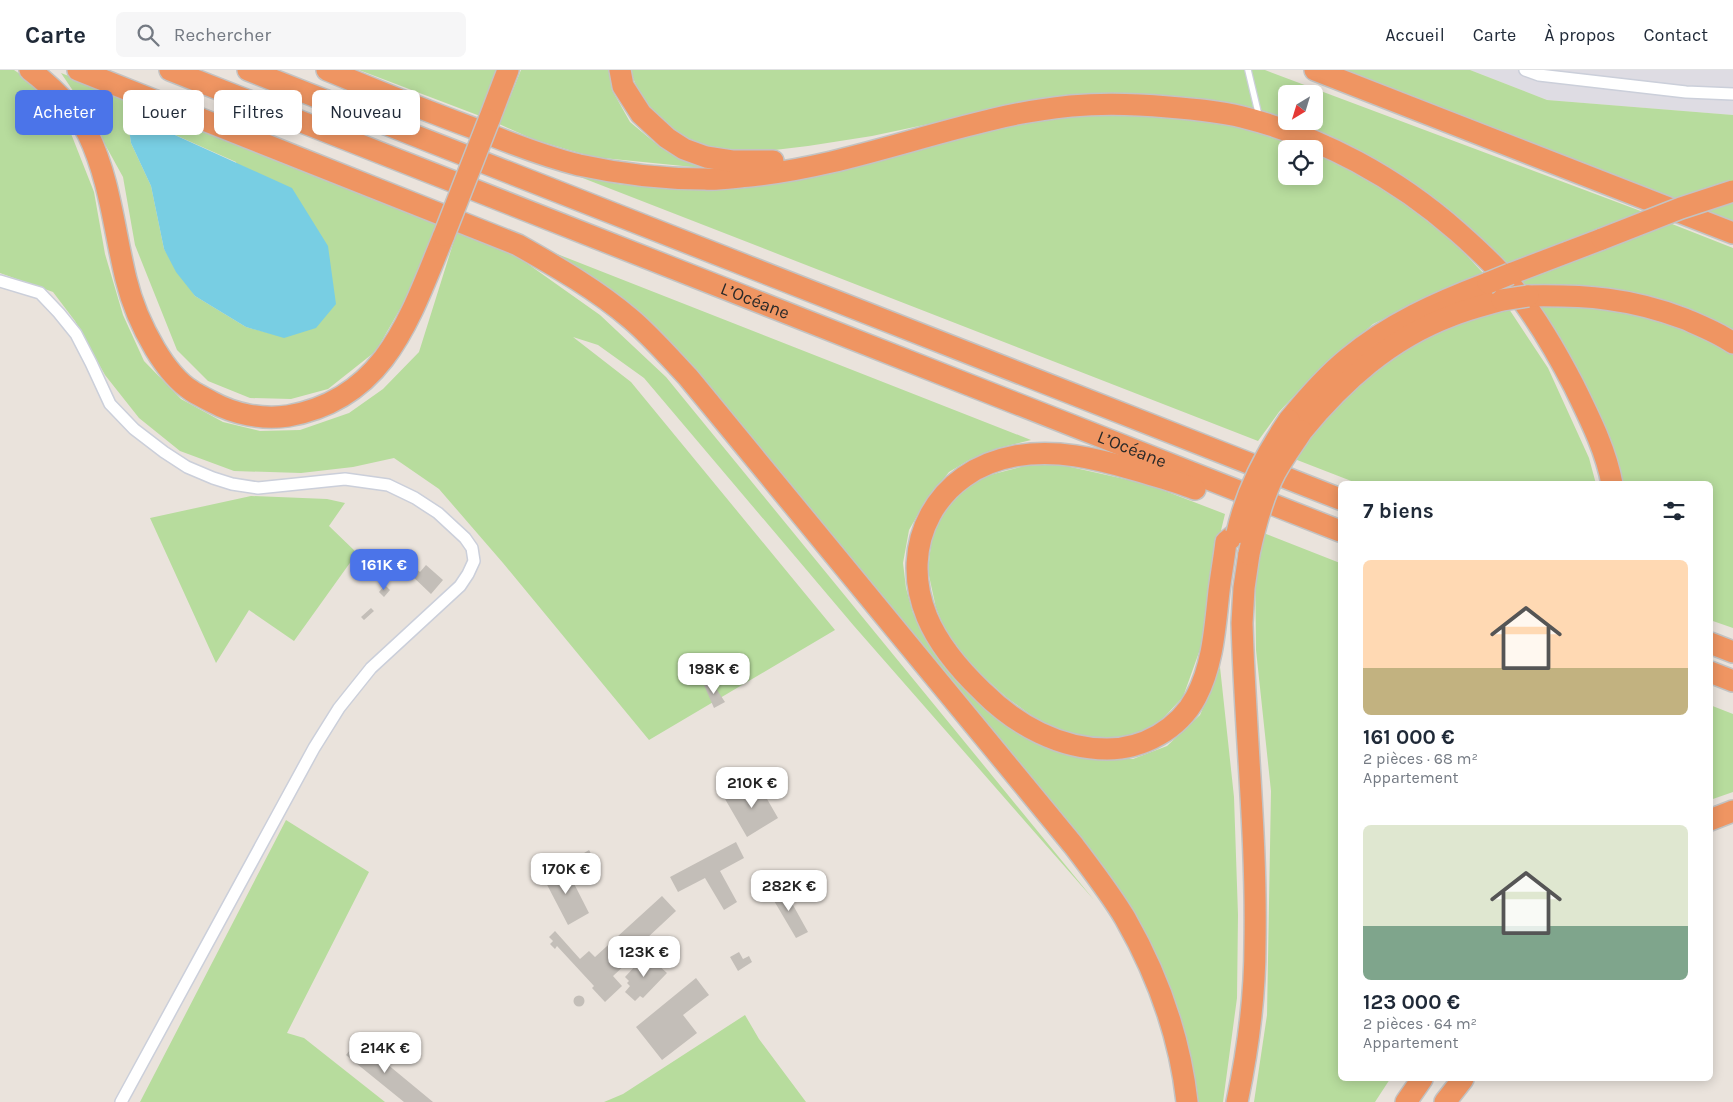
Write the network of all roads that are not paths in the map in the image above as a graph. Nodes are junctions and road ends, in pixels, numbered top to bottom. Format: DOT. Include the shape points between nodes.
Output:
graph roads {
  1 [pos="30,70"];
  2 [pos="78,70"];
  3 [pos="170,70"];
  4 [pos="248,70"];
  5 [pos="327,70"];
  6 [pos="508,70"];
  7 [pos="620,70"];
  8 [pos="1248,70"];
  9 [pos="1315,70"];
  10 [pos="1525,70"];
  11 [pos="1733,94"];
  12 [pos="1260,123"];
  13 [pos="862,154"];
  14 [pos="1733,191"];
  15 [pos="1733,233"];
  16 [pos="0,281"];
  17 [pos="1733,343"];
  18 [pos="1296,425"];
  19 [pos="1612,481"];
  20 [pos="1338,498"];
  21 [pos="1304,517"];
  22 [pos="1338,530"];
  23 [pos="1237,545"];
  24 [pos="1713,644"];
  25 [pos="1733,652"];
  26 [pos="1713,673"];
  27 [pos="1733,681"];
  28 [pos="1733,811"];
  29 [pos="1713,819"];
  30 [pos="1421,1081"];
  31 [pos="1461,1081"];
  32 [pos="121,1102"];
  33 [pos="1187,1102"];
  34 [pos="1237,1102"];
  35 [pos="1406,1102"];
  36 [pos="1445,1102"];
  1 -- 6 [label="highway, bridge" via="63,100 87,132 102,168 126,281 137,314 165,366 190,390 217,404 246,415 276,418 309,412 337,400 362,383 384,359 419,296"];
  2 -- 33 [label="highway" via="518,245 558,267 631,319 688,378 1104,885 1143,952 1158,990 1177,1051"];
  3 -- 21 [label="highway, L’Océane"];
  4 -- 20 [label="highway, L’Océane"];
  5 -- 13 [label="highway" via="514,144 576,164 644,177 708,180 836,162"];
  7 -- 13 [label="highway" via="623,86 641,114 666,138 706,157 759,162 851,150"];
  8 -- 12 [label="lane"];
  9 -- 15 [label="highway"];
  10 -- 11 [label="street" via="1539,75 1686,92"];
  12 -- 13 [label="highway" via="1189,109 1118,104 1074,106 991,119"];
  12 -- 19 [label="highway" via="1327,147 1401,188 1438,215 1506,278 1562,361 1588,413"];
  14 -- 18 [label="highway, bridge" via="1446,299 1383,332 1322,382"];
  16 -- 32 [label="street" via="40,293 80,341 110,404 134,429 187,467 232,484 258,488 345,480 388,485 438,514 465,538 472,548 474,561 460,586 371,668 334,716"];
  17 -- 18 [label="highway, bridge" via="1695,323 1647,306 1571,295 1502,300 1451,316 1410,335 1372,360 1347,380 1322,407"];
  18 -- 23 [label="highway, bridge" via="1256,522"];
  21 -- 22 [label="highway, L’Océane"];
  21 -- 23 [label="highway" via="1228,502 1178,482 1104,461 1044,453 1015,456 972,472 944,494 922,530 916,571 926,616 961,670 986,696 1022,724 1047,737 1094,749 1127,748 1153,739 1170,728 1196,698 1203,682"];
  23 -- 34 [label="highway" via="1244,588 1242,623 1255,891 1251,1015"];
  24 -- 25 [label="highway"];
  26 -- 27 [label="highway"];
  28 -- 29 [label="highway"];
  30 -- 35 [label="highway"];
  31 -- 36 [label="highway"];
}
